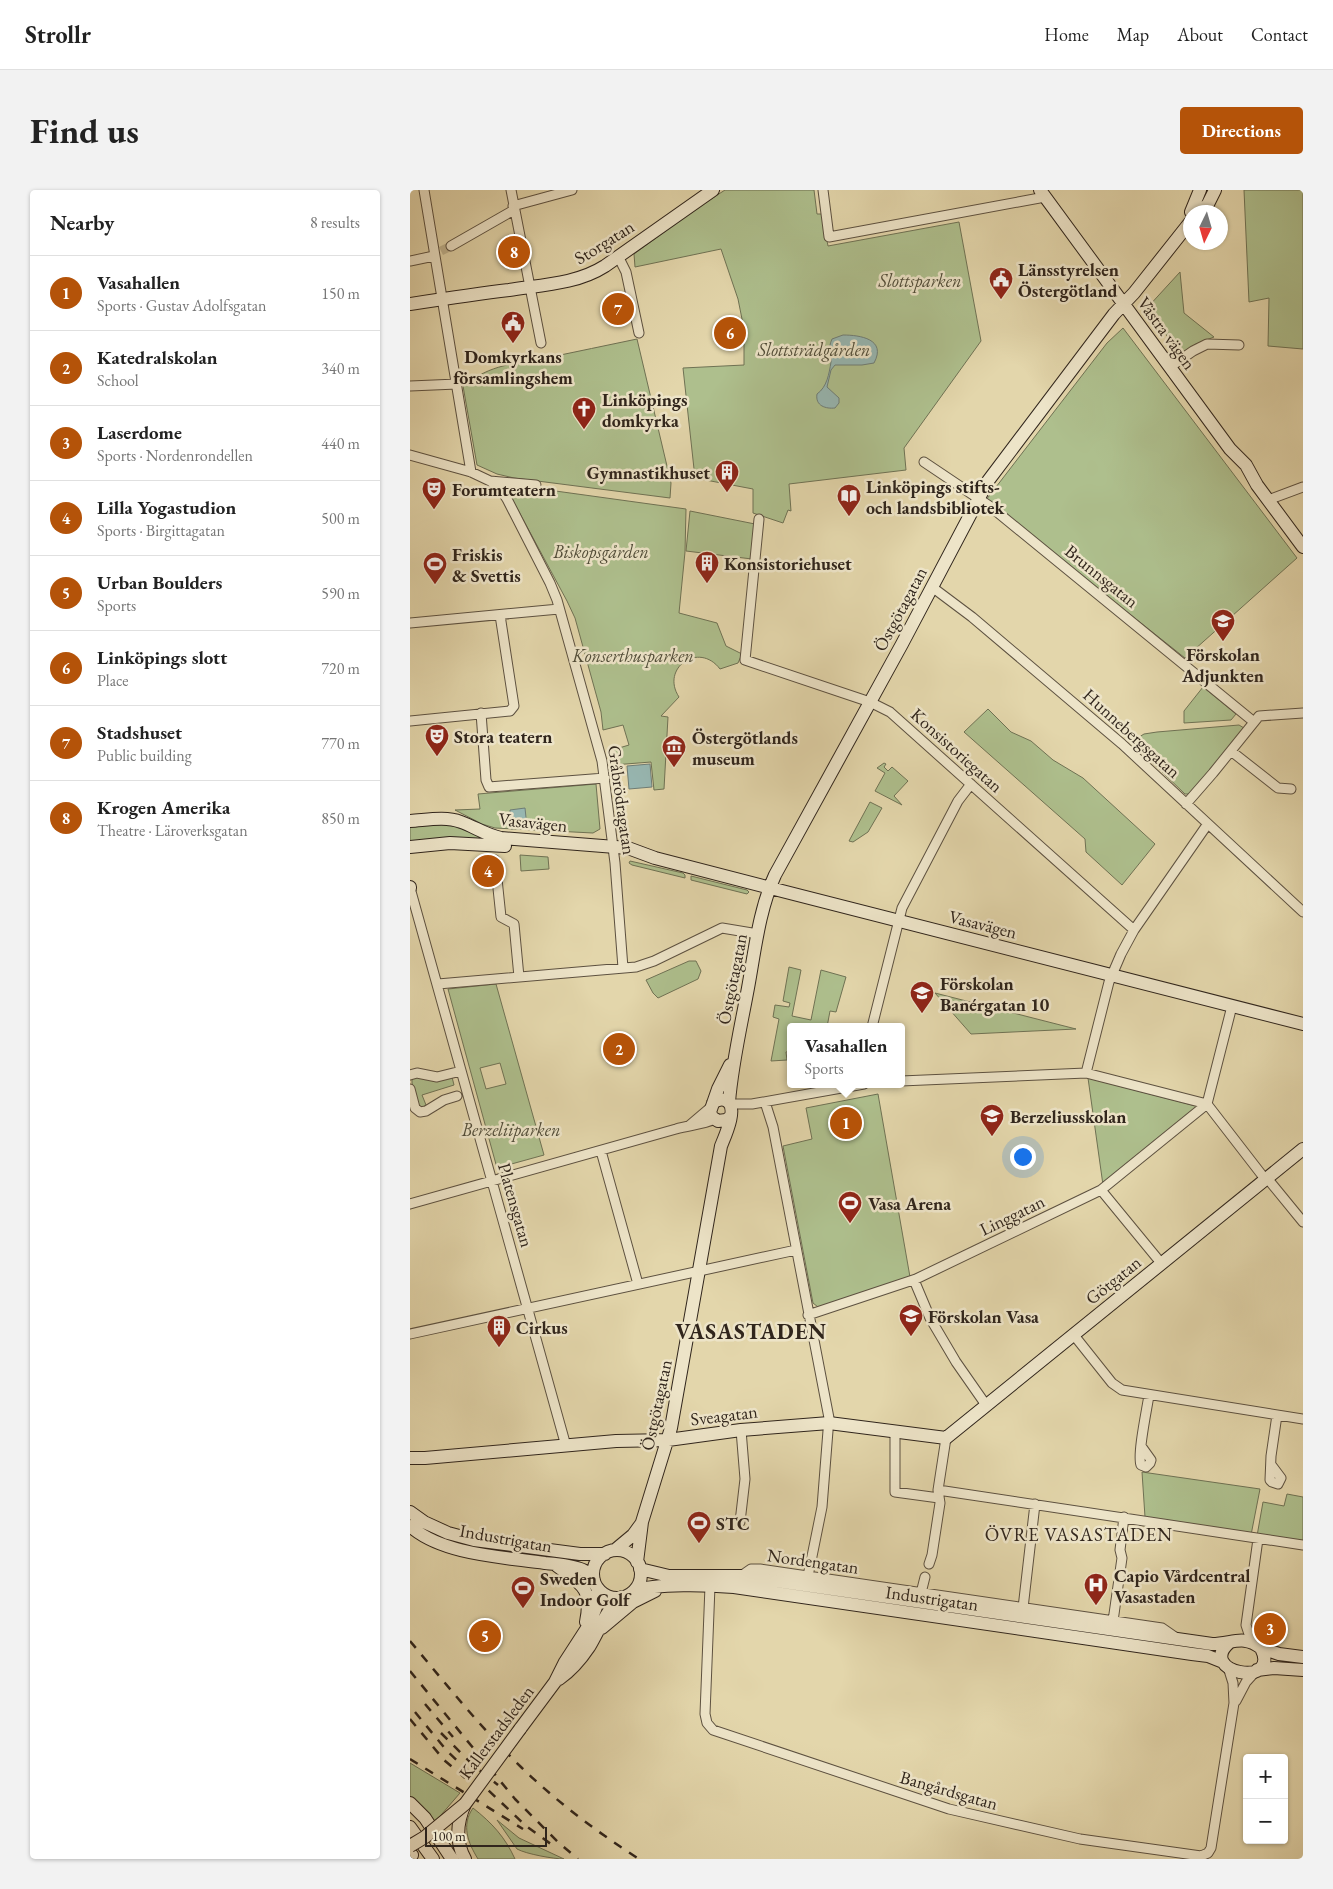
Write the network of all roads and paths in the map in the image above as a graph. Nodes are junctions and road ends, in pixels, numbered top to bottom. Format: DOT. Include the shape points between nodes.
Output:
graph roads {
  1 [pos="424,190"];
  2 [pos="511,190"];
  3 [pos="572,190"];
  4 [pos="713,190"];
  5 [pos="824,190"];
  6 [pos="1200,190"];
  7 [pos="1208,190"];
  8 [pos="1215,190"];
  9 [pos="1043,194"];
  10 [pos="1196,205"];
  11 [pos="1200,205"];
  12 [pos="1207,205"];
  13 [pos="514,208"];
  14 [pos="1183,229"];
  15 [pos="451,246"];
  16 [pos="436,254"];
  17 [pos="618,256"];
  18 [pos="410,261"];
  19 [pos="530,287"];
  20 [pos="441,299"];
  21 [pos="410,304"];
  22 [pos="1124,304"];
  23 [pos="639,333"];
  24 [pos="542,343"];
  25 [pos="1239,345"];
  26 [pos="1170,367"];
  27 [pos="457,384"];
  28 [pos="410,386"];
  29 [pos="410,455"];
  30 [pos="924,462"];
  31 [pos="471,472"];
  32 [pos="490,481"];
  33 [pos="536,485"];
  34 [pos="1303,487"];
  35 [pos="978,499"];
  36 [pos="1268,500"];
  37 [pos="759,519"];
  38 [pos="1303,547"];
  39 [pos="932,587"];
  40 [pos="559,609"];
  41 [pos="500,614"];
  42 [pos="410,623"];
  43 [pos="870,702"];
  44 [pos="481,713"];
  45 [pos="1303,713"];
  46 [pos="410,720"];
  47 [pos="1254,722"];
  48 [pos="1231,751"];
  49 [pos="605,778"];
  50 [pos="971,784"];
  51 [pos="1291,789"];
  52 [pos="1186,804"];
  53 [pos="410,821"];
  54 [pos="1207,825"];
  55 [pos="410,847"];
  56 [pos="613,850"];
  57 [pos="495,860"];
  58 [pos="410,887"];
  59 [pos="769,888"];
  60 [pos="1303,912"];
  61 [pos="898,921"];
  62 [pos="1134,930"];
  63 [pos="758,934"];
  64 [pos="623,968"];
  65 [pos="1111,975"];
  66 [pos="519,977"];
  67 [pos="438,984"];
  68 [pos="1232,1006"];
  69 [pos="873,1023"];
  70 [pos="1303,1024"];
  71 [pos="734,1058"];
  72 [pos="461,1071"];
  73 [pos="1086,1072"];
  74 [pos="410,1075"];
  75 [pos="905,1081"];
  76 [pos="838,1088"];
  77 [pos="410,1089"];
  78 [pos="457,1096"];
  79 [pos="765,1102"];
  80 [pos="1207,1104"];
  81 [pos="730,1109"];
  82 [pos="713,1113"];
  83 [pos="721,1146"];
  84 [pos="1303,1149"];
  85 [pos="601,1151"];
  86 [pos="1266,1178"];
  87 [pos="491,1182"];
  88 [pos="1101,1190"];
  89 [pos="410,1204"];
  90 [pos="1303,1222"];
  91 [pos="796,1250"];
  92 [pos="1161,1264"];
  93 [pos="699,1271"];
  94 [pos="914,1280"];
  95 [pos="638,1284"];
  96 [pos="527,1309"];
  97 [pos="808,1315"];
  98 [pos="410,1334"];
  99 [pos="1073,1334"];
  100 [pos="1149,1396"];
  101 [pos="986,1405"];
  102 [pos="1277,1415"];
  103 [pos="1303,1419"];
  104 [pos="829,1423"];
  105 [pos="740,1430"];
  106 [pos="895,1432"];
  107 [pos="946,1438"];
  108 [pos="668,1440"];
  109 [pos="566,1446"];
  110 [pos="1141,1446"];
  111 [pos="413,1458"];
  112 [pos="1272,1466"];
  113 [pos="938,1494"];
  114 [pos="1035,1504"];
  115 [pos="410,1512"];
  116 [pos="1124,1517"];
  117 [pos="642,1522"];
  118 [pos="740,1522"];
  119 [pos="411,1527"];
  120 [pos="1258,1539"];
  121 [pos="1303,1545"];
  122 [pos="610,1552"];
  123 [pos="555,1564"];
  124 [pos="929,1564"];
  125 [pos="639,1566"];
  126 [pos="741,1576"];
  127 [pos="808,1576"];
  128 [pos="925,1577"];
  129 [pos="596,1585"];
  130 [pos="666,1586"];
  131 [pos="710,1586"];
  132 [pos="634,1591"];
  133 [pos="921,1593"];
  134 [pos="622,1598"];
  135 [pos="1023,1608"];
  136 [pos="1113,1621"];
  137 [pos="1246,1625"];
  138 [pos="597,1634"];
  139 [pos="583,1635"];
  140 [pos="1177,1639"];
  141 [pos="1232,1641"];
  142 [pos="1258,1646"];
  143 [pos="1303,1657"];
  144 [pos="1225,1665"];
  145 [pos="1303,1670"];
  146 [pos="1256,1671"];
  147 [pos="555,1682"];
  148 [pos="1234,1703"];
  149 [pos="410,1803"];
  150 [pos="462,1809"];
  151 [pos="410,1827"];
  152 [pos="411,1852"];
  153 [pos="433,1859"];
  154 [pos="452,1859"];
  155 [pos="465,1859"];
  1 -- 16 [label="street"];
  2 -- 13 [label="street"];
  3 -- 13 [label="street"];
  4 -- 17 [label="main road, Storgatan"];
  5 -- 9 [label="street" via="829,237"];
  6 -- 10 [label="main road, Östgötagatan"];
  7 -- 11 [label="main road"];
  8 -- 12 [label="main road, Östgötagatan"];
  9 -- 22 [label="main road, Västra vägen"];
  13 -- 15 [label="street"];
  13 -- 19 [label="street"];
  14 -- 22 [label="main road, Östgötagatan"];
  16 -- 18 [label="street"];
  16 -- 20 [label="street"];
  17 -- 19 [label="main road, Storgatan" via="587,276"];
  17 -- 23 [label="street" via="626,272"];
  19 -- 20 [label="main road, Storgatan"];
  19 -- 24 [label="street"];
  20 -- 21 [label="main road, Storgatan"];
  20 -- 27 [label="street"];
  22 -- 26 [label="main road, Västra vägen"];
  22 -- 35 [label="main road, Östgötagatan"];
  25 -- 26 [label="street" via="1207,344"];
  26 -- 36 [label="main road, Västra vägen" via="1230,449 1246,465"];
  27 -- 28 [label="street"];
  27 -- 31 [label="street"];
  29 -- 31 [label="street"];
  30 -- 35 [label="street, Brunnsgatan"];
  31 -- 32 [label="street"];
  32 -- 33 [label="street"];
  32 -- 40 [label="street, Gråbrödragatan" via="507,499 550,583"];
  34 -- 36 [label="street"];
  35 -- 39 [label="main road, Östgötagatan"];
  35 -- 47 [label="street, Brunnsgatan"];
  36 -- 38 [label="main road, Västra vägen"];
  37 -- 43 [label="street, Konsistoriegatan" via="745,660"];
  39 -- 43 [label="main road, Östgötagatan"];
  39 -- 52 [label="street, Hunnebergsgatan" via="1114,737"];
  40 -- 41 [label="street"];
  40 -- 49 [label="street, Gråbrödragatan"];
  41 -- 42 [label="street"];
  41 -- 44 [label="street" via="514,706 510,711"];
  43 -- 50 [label="street, Konsistoriegatan" via="890,712"];
  43 -- 59 [label="main road, Östgötagatan"];
  44 -- 46 [label="street"];
  44 -- 49 [label="street, Vasavägen" via="488,785 493,788"];
  45 -- 47 [label="street" via="1259,716"];
  47 -- 48 [label="street"];
  48 -- 51 [label="street" via="1278,788"];
  48 -- 52 [label="street"];
  49 -- 56 [label="street, Gråbrödragatan"];
  50 -- 61 [label="street" via="958,801"];
  50 -- 62 [label="street, Konsistoriegatan"];
  52 -- 54 [label="street, Hunnebergsgatan"];
  53 -- 56 [label="main road, Vasavägen" via="450,819 501,838"];
  54 -- 60 [label="street, Hunnebergsgatan"];
  54 -- 62 [label="street"];
  55 -- 56 [label="main road, Vasavägen" via="471,843"];
  56 -- 59 [label="main road, Vasavägen"];
  56 -- 64 [label="street, Gråbrödragatan"];
  57 -- 66 [label="street" via="501,917 514,924"];
  58 -- 67 [label="street, Platensgatan"];
  59 -- 61 [label="main road, Vasavägen"];
  59 -- 63 [label="main road, Östgötagatan"];
  61 -- 65 [label="main road, Vasavägen"];
  61 -- 69 [label="street"];
  62 -- 65 [label="street"];
  63 -- 64 [label="street" via="722,928 645,965"];
  63 -- 71 [label="main road, Östgötagatan"];
  64 -- 66 [label="street"];
  65 -- 68 [label="main road, Vasavägen"];
  65 -- 73 [label="street"];
  66 -- 67 [label="street"];
  67 -- 72 [label="street, Platensgatan"];
  68 -- 70 [label="main road, Vasavägen"];
  68 -- 80 [label="street"];
  71 -- 81 [label="main road, Östgötagatan"];
  71 -- 82 [label="main road, Östgötagatan" via="718,1088"];
  72 -- 74 [label="street" via="437,1077 417,1073"];
  72 -- 87 [label="street, Platensgatan"];
  73 -- 75 [label="street"];
  73 -- 80 [label="street"];
  76 -- 79 [label="street"];
  77 -- 78 [label="street" via="420,1112"];
  79 -- 81 [label="street"];
  79 -- 91 [label="street"];
  80 -- 86 [label="street"];
  80 -- 88 [label="street, Linggatan"];
  81 -- 82 [label="main road" via="724,1121"];
  81 -- 82 [label="main road" via="720,1099"];
  81 -- 83 [label="main road, Östgötagatan" via="727,1133"];
  82 -- 83 [label="main road, Östgötagatan"];
  82 -- 85 [label="street" via="690,1125"];
  83 -- 93 [label="main road, Östgötagatan"];
  84 -- 86 [label="main road, Götgatan"];
  85 -- 87 [label="street"];
  85 -- 95 [label="street"];
  86 -- 90 [label="street"];
  86 -- 92 [label="main road, Götgatan"];
  87 -- 89 [label="street"];
  87 -- 96 [label="street, Platensgatan"];
  88 -- 92 [label="street"];
  88 -- 94 [label="street, Linggatan"];
  91 -- 93 [label="street"];
  91 -- 97 [label="street"];
  92 -- 99 [label="main road, Götgatan"];
  93 -- 95 [label="street"];
  93 -- 108 [label="main road, Östgötagatan"];
  94 -- 97 [label="street, Linggatan"];
  94 -- 101 [label="street" via="930,1318"];
  95 -- 96 [label="street"];
  96 -- 98 [label="street"];
  96 -- 109 [label="street, Platensgatan"];
  97 -- 104 [label="street"];
  99 -- 100 [label="street" via="1117,1388"];
  99 -- 101 [label="main road, Götgatan"];
  100 -- 102 [label="street"];
  100 -- 110 [label="street"];
  101 -- 107 [label="main road, Götgatan"];
  102 -- 103 [label="street"];
  102 -- 112 [label="street"];
  104 -- 105 [label="main road, Sveagatan"];
  104 -- 106 [label="main road, Sveagatan"];
  104 -- 127 [label="street" via="822,1507"];
  105 -- 108 [label="main road, Sveagatan"];
  105 -- 118 [label="street" via="745,1479"];
  106 -- 107 [label="main road, Sveagatan"];
  106 -- 113 [label="street" via="895,1492"];
  107 -- 113 [label="street"];
  108 -- 109 [label="main road, Sveagatan"];
  108 -- 117 [label="main road, Östgötagatan"];
  109 -- 111 [label="main road, Sveagatan"];
  113 -- 114 [label="street"];
  113 -- 124 [label="street" via="940,1504"];
  114 -- 116 [label="street"];
  114 -- 135 [label="street"];
  115 -- 122 [label="main road, Industrigatan" via="448,1533 580,1554"];
  116 -- 120 [label="street"];
  116 -- 136 [label="street"];
  117 -- 122 [label="main road, Östgötagatan" via="633,1535"];
  117 -- 125 [label="main road, Östgötagatan"];
  119 -- 123 [label="main road, Industrigatan" via="430,1539 463,1550"];
  120 -- 121 [label="street"];
  120 -- 137 [label="street"];
  122 -- 125 [label="main road" via="630,1554"];
  122 -- 129 [label="main road" via="596,1562 593,1574"];
  123 -- 129 [label="main road, Industrigatan" via="584,1570"];
  123 -- 139 [label="main road" via="582,1584 586,1591 588,1607"];
  125 -- 126 [label="main road, Industrigatan" via="669,1576"];
  125 -- 132 [label="main road" via="639,1583"];
  126 -- 127 [label="street, Nordengatan" via="755,1568"];
  126 -- 140 [label="main road, Industrigatan"];
  127 -- 133 [label="street, Nordengatan"];
  128 -- 133 [label="street"];
  129 -- 134 [label="main road" via="612,1598"];
  129 -- 139 [label="main road, Kallerstadsleden" via="594,1615"];
  130 -- 131 [label="main road, Industrigatan"];
  130 -- 132 [label="main road, Industrigatan"];
  130 -- 138 [label="main road" via="633,1602"];
  131 -- 144 [label="main road, Industrigatan" via="744,1588 1208,1656"];
  131 -- 148 [label="street, Bangårdsgatan" via="705,1714 713,1730 949,1809 1080,1839 1193,1856 1208,1853 1213,1842"];
  132 -- 134 [label="main road"];
  133 -- 135 [label="street, Nordengatan"];
  134 -- 138 [label="main road, Kallerstadsleden" via="609,1610"];
  135 -- 136 [label="street, Nordengatan"];
  136 -- 140 [label="street, Nordengatan" via="1162,1628"];
  137 -- 141 [label="street"];
  137 -- 142 [label="street"];
  138 -- 147 [label="main road, Kallerstadsleden" via="578,1663"];
  139 -- 147 [label="main road, Kallerstadsleden"];
  140 -- 141 [label="main road, Industrigatan" via="1212,1644"];
  141 -- 142 [label="main road" via="1243,1640"];
  141 -- 144 [label="main road" via="1223,1650"];
  142 -- 143 [label="main road" via="1279,1654"];
  142 -- 146 [label="main road" via="1264,1653 1264,1661"];
  144 -- 146 [label="main road" via="1243,1674"];
  144 -- 148 [label="street" via="1233,1682"];
  145 -- 146 [label="main road" via="1274,1668"];
  146 -- 148 [label="street"];
  147 -- 150 [label="main road, Kallerstadsleden, bridge"];
  149 -- 154 [label="main road"];
  150 -- 152 [label="main road, Kallerstadsleden" via="442,1835"];
  150 -- 155 [label="main road" via="458,1835"];
  151 -- 153 [label="main road"];
}
